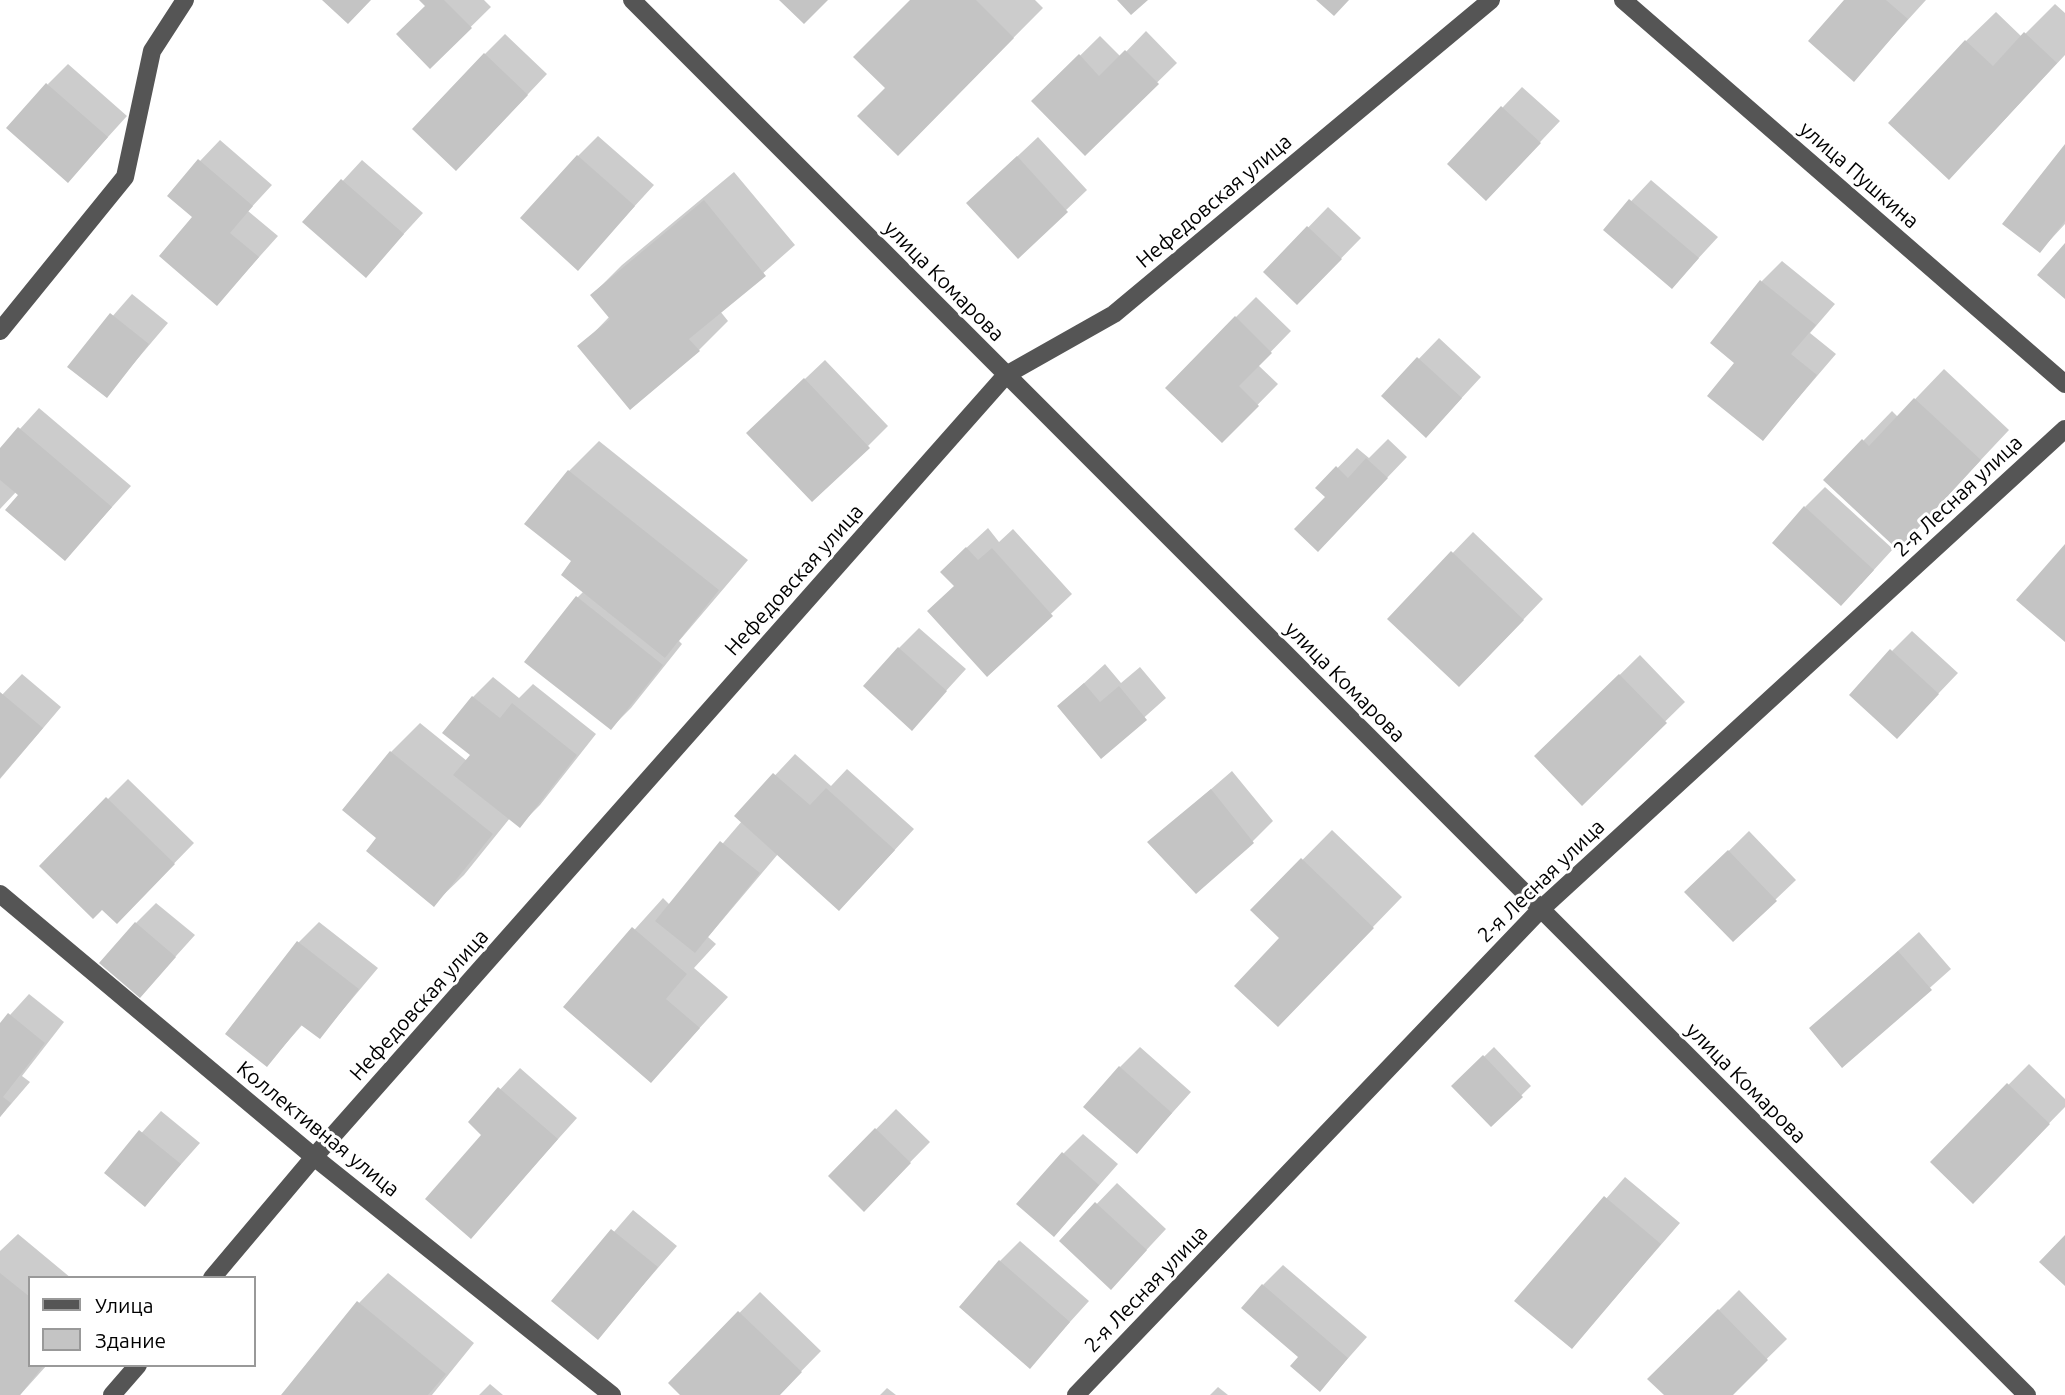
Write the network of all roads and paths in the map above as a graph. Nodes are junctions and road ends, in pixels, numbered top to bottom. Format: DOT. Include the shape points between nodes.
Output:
graph roads {
  1 [pos="185,0"];
  2 [pos="632,0"];
  3 [pos="1491,0"];
  4 [pos="1623,0"];
  5 [pos="0,331"];
  6 [pos="1006,375"];
  7 [pos="2065,384"];
  8 [pos="2065,429"];
  9 [pos="0,894"];
  10 [pos="1540,910"];
  11 [pos="314,1157"];
  12 [pos="214,1276"];
  13 [pos="136,1367"];
  14 [pos="112,1395"];
  15 [pos="612,1395"];
  16 [pos="1076,1395"];
  17 [pos="2026,1395"];
  1 -- 5 [label="street" via="152,51 125,177"];
  2 -- 6 [label="street, улица Комарова"];
  3 -- 6 [label="street, Нефедовская улица" via="1114,314"];
  4 -- 7 [label="street, улица Пушкина"];
  6 -- 10 [label="street, улица Комарова"];
  6 -- 11 [label="street, Нефедовская улица"];
  8 -- 10 [label="street, 2-я Лесная улица"];
  9 -- 11 [label="street, Коллективная улица"];
  10 -- 16 [label="street, 2-я Лесная улица"];
  10 -- 17 [label="street, улица Комарова"];
  11 -- 12 [label="street, Нефедовская улица"];
  11 -- 15 [label="street, Коллективная улица"];
  13 -- 14 [label="street"];
}
